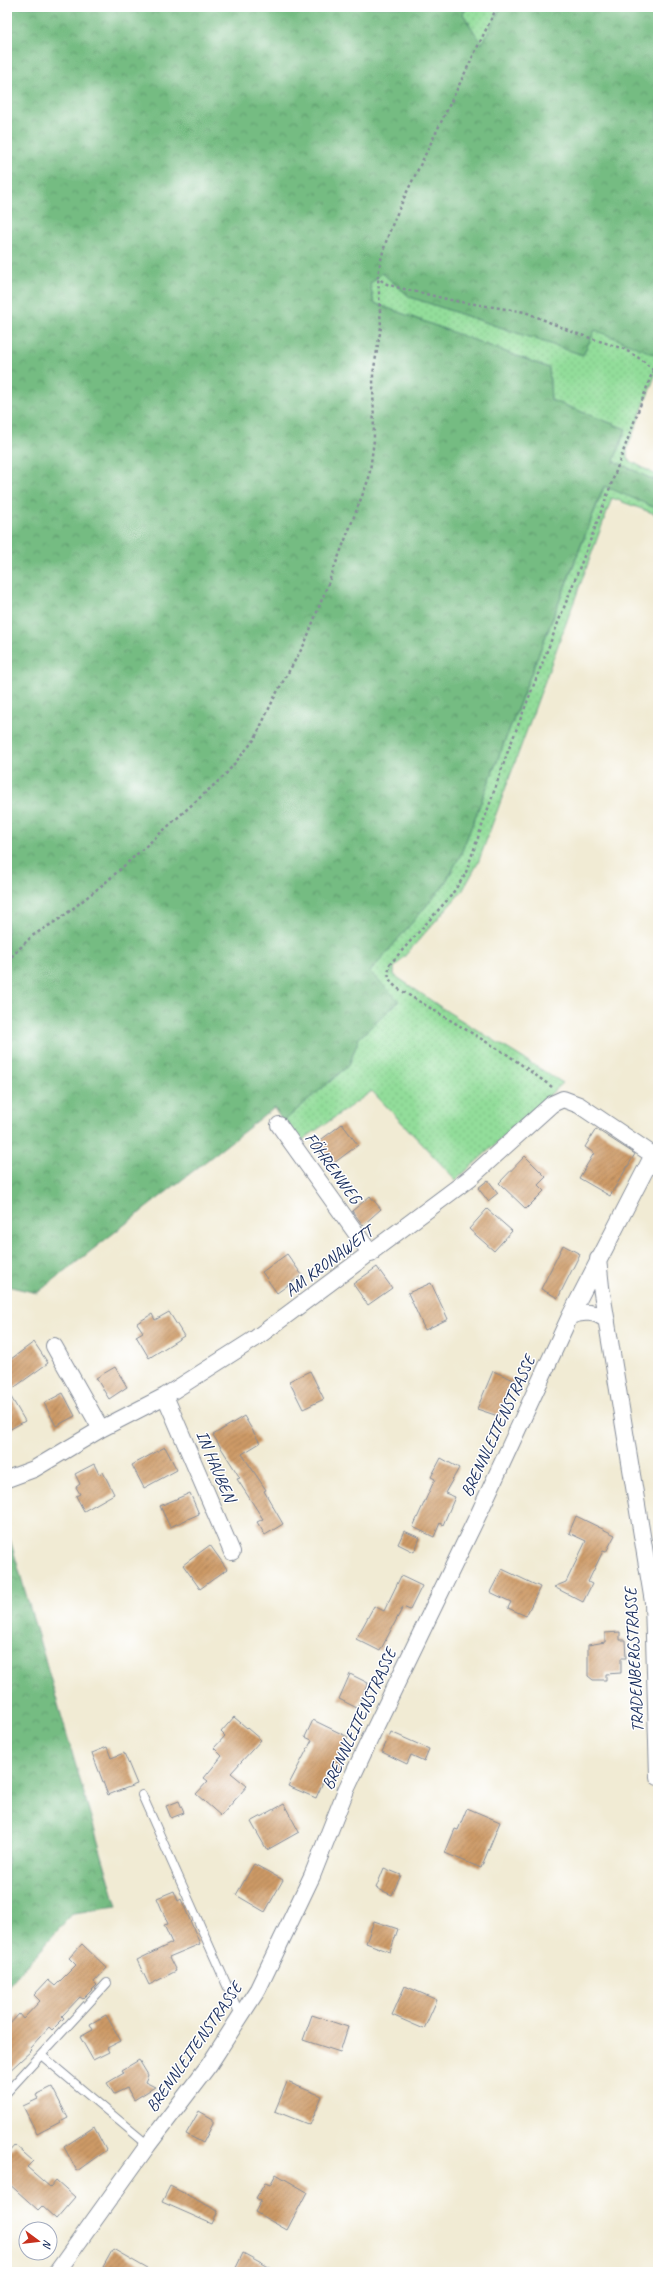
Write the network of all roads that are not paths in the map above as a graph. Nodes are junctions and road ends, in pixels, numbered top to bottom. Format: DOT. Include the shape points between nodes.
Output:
graph roads {
  1 [pos="279,1125"];
  2 [pos="653,1155"];
  3 [pos="371,1254"];
  4 [pos="598,1258"];
  5 [pos="570,1316"];
  6 [pos="606,1321"];
  7 [pos="54,1346"];
  8 [pos="165,1396"];
  9 [pos="101,1429"];
  10 [pos="7,1479"];
  11 [pos="232,1552"];
  12 [pos="658,1777"];
  13 [pos="142,1795"];
  14 [pos="107,1983"];
  15 [pos="241,2017"];
  16 [pos="41,2055"];
  17 [pos="7,2092"];
  18 [pos="148,2145"];
  19 [pos="57,2272"];
  1 -- 3 [label="street, FÖHRENWEG"];
  2 -- 3 [label="street, AM KRONAWETT" via="579,1105 563,1099 552,1104 470,1178"];
  2 -- 4 [label="street, BRENNLEITENSTRASSE"];
  3 -- 8 [label="street, AM KRONAWETT" via="256,1338"];
  4 -- 5 [label="street, BRENNLEITENSTRASSE"];
  4 -- 6 [label="street, TRADENBERGSTRASSE"];
  5 -- 6 [label="street" via="590,1313"];
  5 -- 15 [label="street, BRENNLEITENSTRASSE" via="486,1498 361,1757 288,1929"];
  6 -- 12 [label="street, TRADENBERGSTRASSE" via="653,1602"];
  7 -- 9 [label="street"];
  8 -- 9 [label="street, AM KRONAWETT"];
  8 -- 11 [label="street, IN HAUBEN"];
  9 -- 10 [label="street, AM KRONAWETT" via="34,1469"];
  13 -- 15 [label="lane"];
  14 -- 16 [label="lane"];
  15 -- 18 [label="street, BRENNLEITENSTRASSE" via="209,2065"];
  16 -- 17 [label="lane"];
  16 -- 18 [label="lane"];
  18 -- 19 [label="street, BRENNLEITENSTRASSE"];
}
